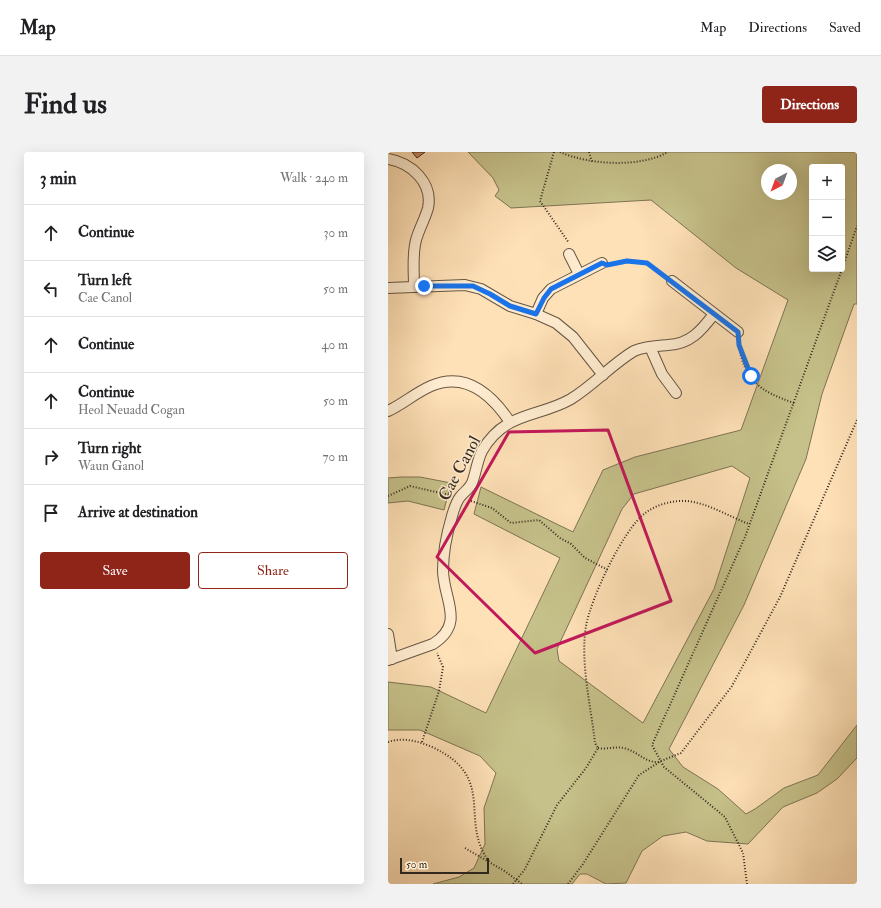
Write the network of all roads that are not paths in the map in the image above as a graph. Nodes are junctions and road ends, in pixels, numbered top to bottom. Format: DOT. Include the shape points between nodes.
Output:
graph roads {
  1 [pos="388,159"];
  2 [pos="569,254"];
  3 [pos="602,263"];
  4 [pos="579,274"];
  5 [pos="672,281"];
  6 [pos="414,287"];
  7 [pos="388,288"];
  8 [pos="536,314"];
  9 [pos="714,314"];
  10 [pos="738,332"];
  11 [pos="650,347"];
  12 [pos="603,375"];
  13 [pos="676,393"];
  14 [pos="388,411"];
  15 [pos="510,422"];
  16 [pos="388,634"];
  17 [pos="390,659"];
  1 -- 6 [label="street" via="397,160 416,172 428,190 427,209 414,250"];
  2 -- 4 [label="street"];
  3 -- 4 [label="street"];
  4 -- 8 [label="street" via="547,293"];
  5 -- 9 [label="street"];
  6 -- 7 [label="street"];
  6 -- 8 [label="street" via="473,286 510,306"];
  8 -- 12 [label="street" via="565,330"];
  9 -- 10 [label="street"];
  9 -- 11 [label="street, Cae Canol" via="697,334 688,340 678,344"];
  11 -- 12 [label="street, Cae Canol" via="634,351"];
  11 -- 13 [label="street" via="662,374"];
  12 -- 15 [label="street, Cae Canol" via="572,399"];
  14 -- 15 [label="street" via="430,386 464,383 494,400"];
  15 -- 17 [label="street, Cae Canol" via="486,444 472,482 460,497 452,514 443,558 443,577 452,613 445,633 433,644"];
  16 -- 17 [label="street"];
}
